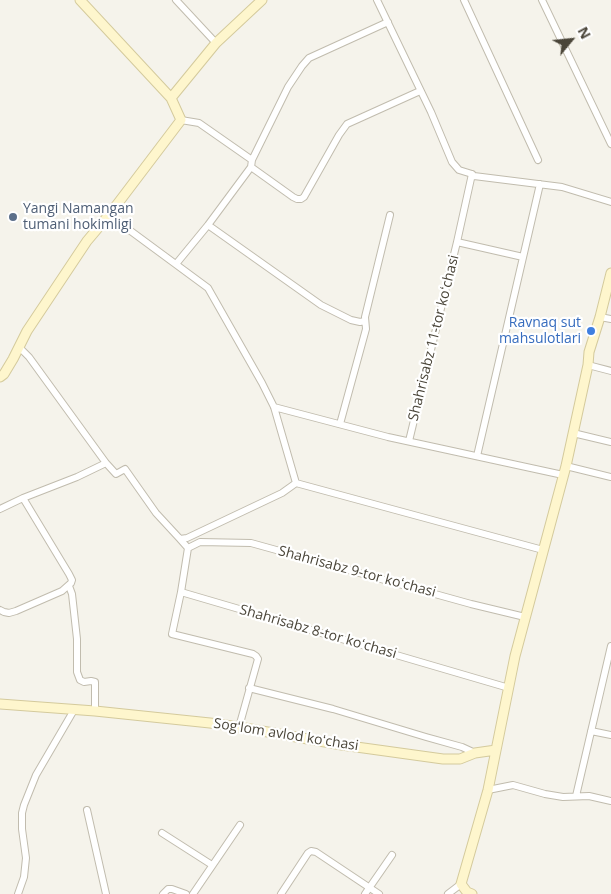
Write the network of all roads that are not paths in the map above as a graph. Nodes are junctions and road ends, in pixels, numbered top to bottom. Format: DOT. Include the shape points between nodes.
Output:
graph roads {
  1 [pos="80,0"];
  2 [pos="176,0"];
  3 [pos="262,0"];
  4 [pos="377,0"];
  5 [pos="464,0"];
  6 [pos="542,0"];
  7 [pos="388,22"];
  8 [pos="216,43"];
  9 [pos="420,90"];
  10 [pos="171,98"];
  11 [pos="181,120"];
  12 [pos="611,144"];
  13 [pos="538,160"];
  14 [pos="251,163"];
  15 [pos="472,174"];
  16 [pos="540,184"];
  17 [pos="611,202"];
  18 [pos="109,215"];
  19 [pos="390,215"];
  20 [pos="208,224"];
  21 [pos="457,242"];
  22 [pos="523,257"];
  23 [pos="176,264"];
  24 [pos="611,274"];
  25 [pos="600,316"];
  26 [pos="611,319"];
  27 [pos="365,321"];
  28 [pos="20,347"];
  29 [pos="588,365"];
  30 [pos="611,371"];
  31 [pos="0,377"];
  32 [pos="274,407"];
  33 [pos="340,424"];
  34 [pos="573,433"];
  35 [pos="410,441"];
  36 [pos="611,442"];
  37 [pos="477,456"];
  38 [pos="106,463"];
  39 [pos="564,471"];
  40 [pos="611,478"];
  41 [pos="296,483"];
  42 [pos="23,498"];
  43 [pos="0,509"];
  44 [pos="180,539"];
  45 [pos="188,548"];
  46 [pos="544,550"];
  47 [pos="69,586"];
  48 [pos="181,592"];
  49 [pos="0,610"];
  50 [pos="525,617"];
  51 [pos="611,649"];
  52 [pos="249,688"];
  53 [pos="509,688"];
  54 [pos="0,704"];
  55 [pos="74,710"];
  56 [pos="94,711"];
  57 [pos="239,726"];
  58 [pos="591,730"];
  59 [pos="611,736"];
  60 [pos="496,750"];
  61 [pos="475,754"];
  62 [pos="488,790"];
  63 [pos="576,796"];
  64 [pos="611,801"];
  65 [pos="87,810"];
  66 [pos="240,825"];
  67 [pos="162,833"];
  68 [pos="392,855"];
  69 [pos="212,865"];
  70 [pos="461,884"];
  71 [pos="369,888"];
  72 [pos="18,894"];
  73 [pos="106,894"];
  74 [pos="163,894"];
  75 [pos="186,894"];
  76 [pos="193,894"];
  77 [pos="281,894"];
  78 [pos="365,894"];
  79 [pos="379,894"];
  80 [pos="448,894"];
  81 [pos="472,894"];
  1 -- 10 [label="street"];
  2 -- 8 [label="street"];
  3 -- 8 [label="street"];
  4 -- 7 [label="street"];
  5 -- 13 [label="street"];
  6 -- 12 [label="street"];
  7 -- 9 [label="street"];
  7 -- 14 [label="street" via="309,58 288,87"];
  8 -- 10 [label="street"];
  9 -- 14 [label="street" via="347,124 301,199 293,197"];
  9 -- 15 [label="street" via="452,162 459,170"];
  10 -- 11 [label="street"];
  11 -- 14 [label="street" via="199,123"];
  11 -- 18 [label="street"];
  14 -- 20 [label="street"];
  15 -- 16 [label="street"];
  15 -- 21 [label="street"];
  16 -- 17 [label="street"];
  16 -- 22 [label="street"];
  18 -- 23 [label="street"];
  18 -- 28 [label="street" via="50,296"];
  19 -- 27 [label="street"];
  20 -- 23 [label="street"];
  20 -- 27 [label="street" via="321,305 351,320"];
  21 -- 22 [label="street, Shahrisabz 11-tor koʻchasi"];
  21 -- 35 [label="street, Shahrisabz 11-tor koʻchasi"];
  22 -- 37 [label="street"];
  23 -- 32 [label="street" via="208,288"];
  24 -- 25 [label="street"];
  25 -- 26 [label="street"];
  25 -- 29 [label="street"];
  27 -- 33 [label="street" via="366,329"];
  28 -- 31 [label="street"];
  28 -- 38 [label="street"];
  29 -- 30 [label="street"];
  29 -- 34 [label="street"];
  32 -- 33 [label="street, Shahrisabz 11-tor koʻchasi"];
  32 -- 41 [label="street"];
  33 -- 35 [label="street, Shahrisabz 11-tor koʻchasi"];
  34 -- 36 [label="street"];
  34 -- 39 [label="street"];
  35 -- 37 [label="street, Shahrisabz 11-tor koʻchasi"];
  37 -- 39 [label="street, Shahrisabz 11-tor koʻchasi"];
  38 -- 42 [label="street"];
  38 -- 44 [label="street" via="116,474 125,469 156,514"];
  39 -- 40 [label="street, Shahrisabz 11-tor koʻchasi"];
  39 -- 46 [label="street"];
  41 -- 44 [label="street" via="282,494"];
  41 -- 46 [label="street"];
  42 -- 43 [label="street"];
  42 -- 47 [label="street" via="69,574 72,580"];
  44 -- 45 [label="street"];
  45 -- 48 [label="street"];
  45 -- 50 [label="street, Shahrisabz 9-tor koʻchasi" via="200,542 251,543"];
  46 -- 50 [label="street"];
  47 -- 49 [label="street" via="16,611"];
  47 -- 56 [label="street" via="78,639 77,672 80,680 95,682"];
  48 -- 52 [label="street" via="172,634 256,656 258,661"];
  48 -- 53 [label="street, Shahrisabz 8-tor koʻchasi"];
  50 -- 53 [label="street"];
  51 -- 58 [label="street"];
  52 -- 57 [label="street"];
  52 -- 61 [label="street" via="462,746"];
  53 -- 60 [label="street"];
  54 -- 55 [label="street, Sogʻlom avlod koʻchasi"];
  55 -- 56 [label="street, Sogʻlom avlod koʻchasi"];
  55 -- 72 [label="street" via="36,775 24,805 22,829 26,858"];
  56 -- 57 [label="street, Sogʻlom avlod koʻchasi"];
  57 -- 61 [label="street, Sogʻlom avlod koʻchasi" via="443,759 460,759"];
  58 -- 59 [label="street"];
  58 -- 63 [label="street"];
  60 -- 61 [label="street, Sogʻlom avlod koʻchasi"];
  60 -- 62 [label="street"];
  62 -- 63 [label="street" via="513,785 545,794"];
  62 -- 70 [label="street"];
  63 -- 64 [label="street"];
  65 -- 73 [label="street"];
  66 -- 69 [label="street"];
  67 -- 69 [label="street"];
  68 -- 71 [label="street"];
  69 -- 76 [label="street"];
  70 -- 80 [label="street"];
  70 -- 81 [label="street" via="466,892"];
  71 -- 77 [label="street" via="311,851"];
  71 -- 78 [label="street"];
  71 -- 79 [label="street"];
  74 -- 75 [label="street" via="168,889"];
}
